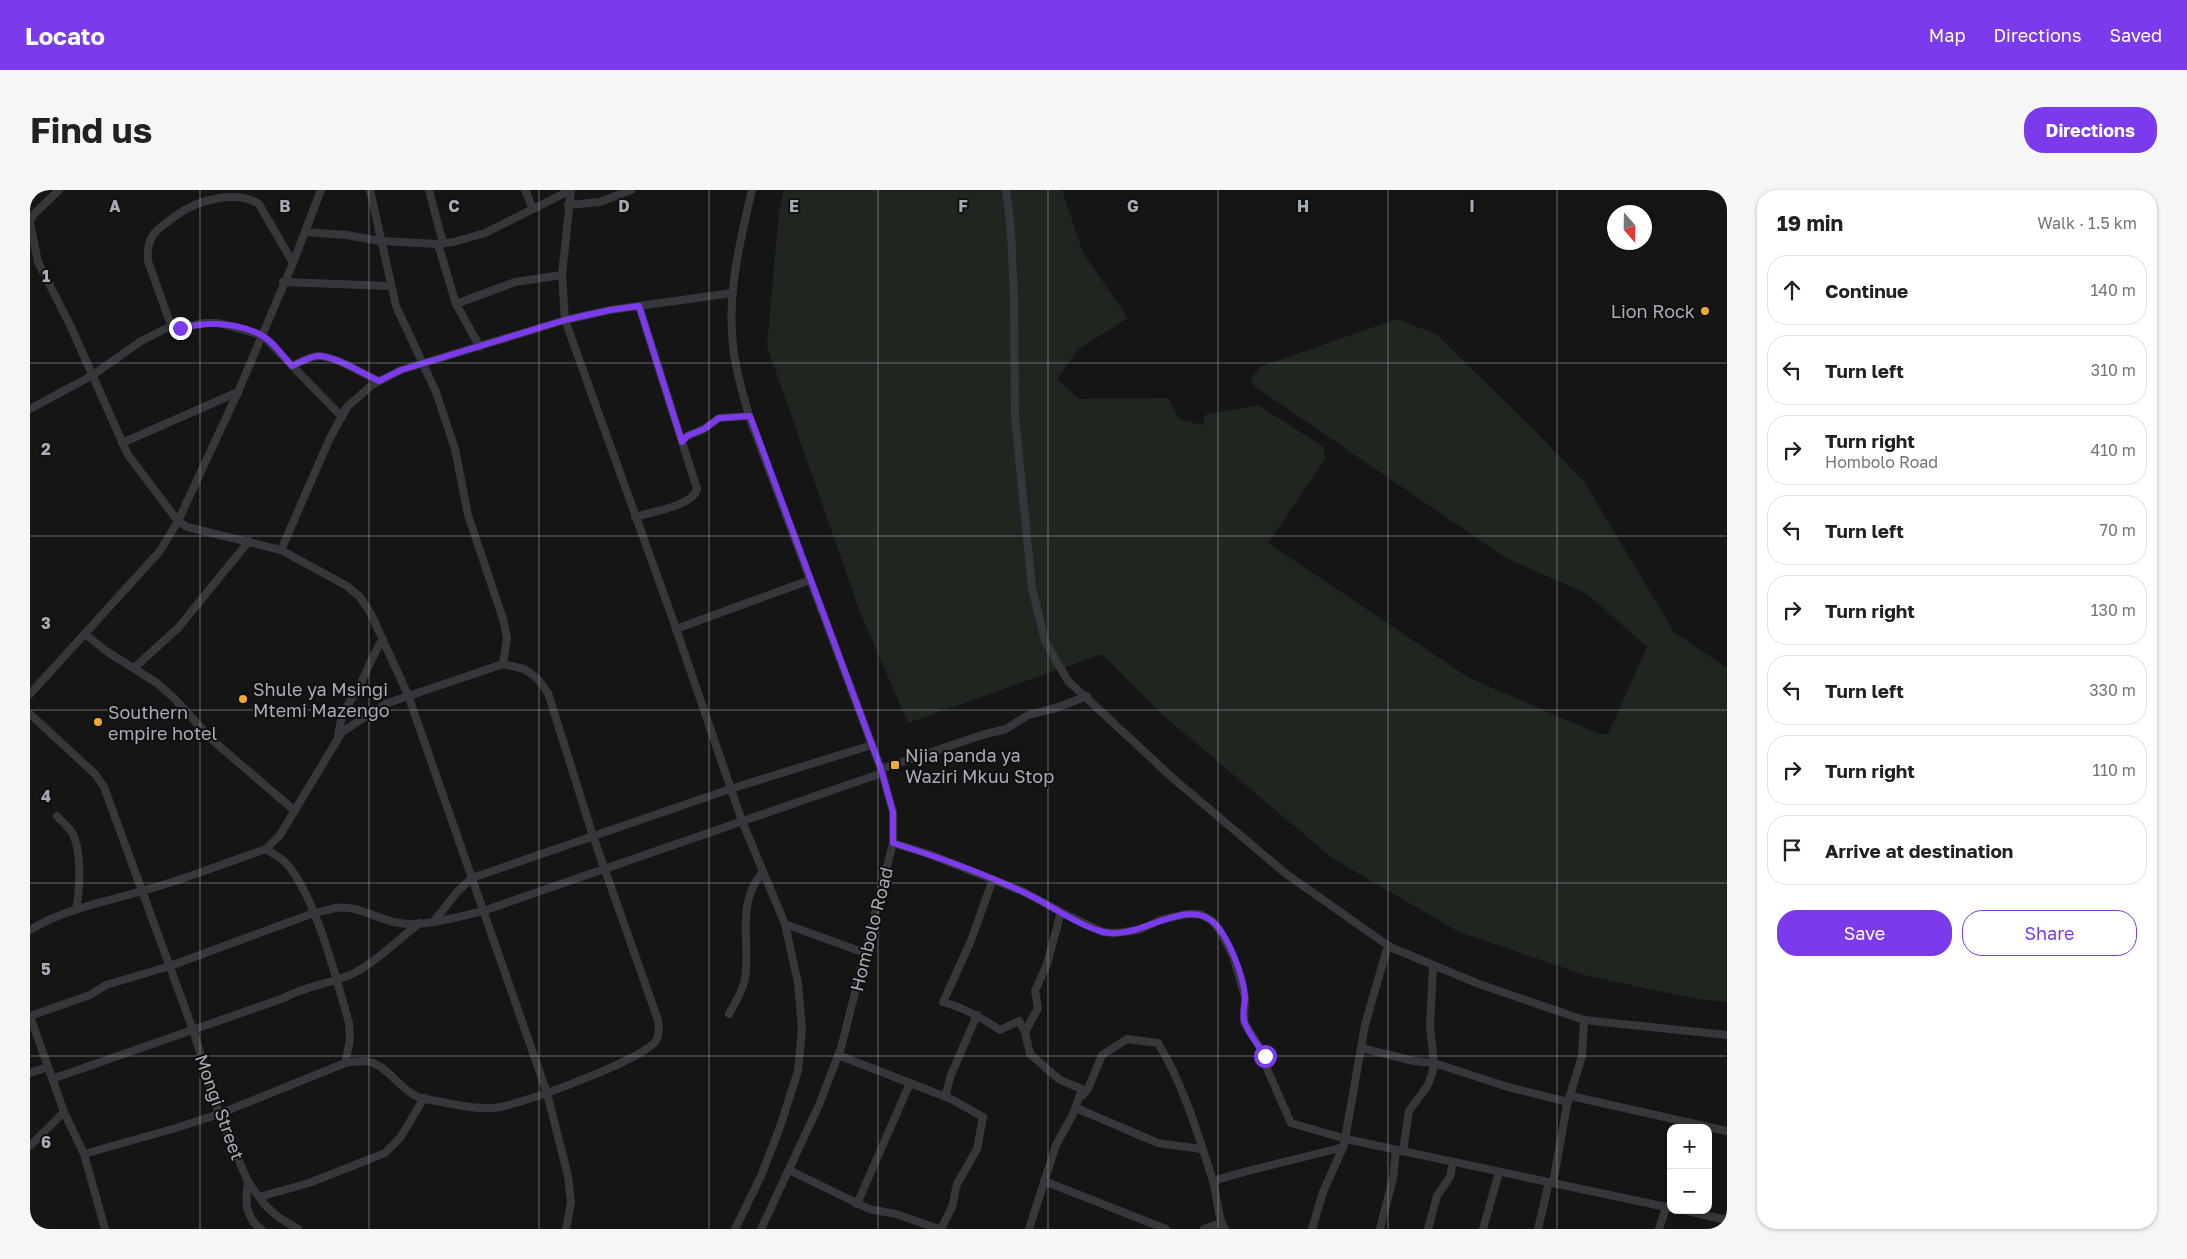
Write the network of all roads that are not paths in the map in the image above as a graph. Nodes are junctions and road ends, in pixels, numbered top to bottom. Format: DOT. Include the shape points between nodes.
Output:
graph roads {
  1 [pos="59,190"];
  2 [pos="321,190"];
  3 [pos="370,190"];
  4 [pos="429,190"];
  5 [pos="526,190"];
  6 [pos="571,190"];
  7 [pos="631,190"];
  8 [pos="752,190"];
  9 [pos="1006,190"];
  10 [pos="214,192"];
  11 [pos="568,205"];
  12 [pos="533,209"];
  13 [pos="30,222"];
  14 [pos="305,232"];
  15 [pos="381,241"];
  16 [pos="441,244"];
  17 [pos="30,253"];
  18 [pos="38,262"];
  19 [pos="293,263"];
  20 [pos="562,275"];
  21 [pos="284,282"];
  22 [pos="390,286"];
  23 [pos="732,293"];
  24 [pos="456,304"];
  25 [pos="639,306"];
  26 [pos="565,320"];
  27 [pos="173,326"];
  28 [pos="262,335"];
  29 [pos="480,347"];
  30 [pos="422,364"];
  31 [pos="292,366"];
  32 [pos="93,375"];
  33 [pos="379,381"];
  34 [pos="238,392"];
  35 [pos="30,408"];
  36 [pos="750,416"];
  37 [pos="342,417"];
  38 [pos="682,442"];
  39 [pos="122,443"];
  40 [pos="636,517"];
  41 [pos="178,521"];
  42 [pos="249,541"];
  43 [pos="281,550"];
  44 [pos="810,580"];
  45 [pos="676,630"];
  46 [pos="85,634"];
  47 [pos="383,639"];
  48 [pos="503,664"];
  49 [pos="134,668"];
  50 [pos="30,694"];
  51 [pos="408,694"];
  52 [pos="1087,696"];
  53 [pos="30,714"];
  54 [pos="338,737"];
  55 [pos="872,745"];
  56 [pos="881,771"];
  57 [pos="730,789"];
  58 [pos="295,811"];
  59 [pos="57,816"];
  60 [pos="742,821"];
  61 [pos="594,836"];
  62 [pos="893,843"];
  63 [pos="266,849"];
  64 [pos="605,869"];
  65 [pos="764,872"];
  66 [pos="472,878"];
  67 [pos="993,879"];
  68 [pos="143,891"];
  69 [pos="76,910"];
  70 [pos="483,911"];
  71 [pos="1061,912"];
  72 [pos="314,914"];
  73 [pos="434,921"];
  74 [pos="420,923"];
  75 [pos="785,924"];
  76 [pos="30,930"];
  77 [pos="1388,945"];
  78 [pos="865,953"];
  79 [pos="1433,965"];
  80 [pos="170,966"];
  81 [pos="336,980"];
  82 [pos="730,1014"];
  83 [pos="977,1015"];
  84 [pos="30,1016"];
  85 [pos="1584,1020"];
  86 [pos="193,1030"];
  87 [pos="1024,1032"];
  88 [pos="1727,1035"];
  89 [pos="34,1039"];
  90 [pos="1361,1048"];
  91 [pos="838,1055"];
  92 [pos="346,1063"];
  93 [pos="1434,1063"];
  94 [pos="48,1067"];
  95 [pos="30,1073"];
  96 [pos="52,1079"];
  97 [pos="910,1083"];
  98 [pos="547,1093"];
  99 [pos="945,1097"];
  100 [pos="424,1098"];
  101 [pos="1080,1098"];
  102 [pos="1569,1099"];
  103 [pos="1076,1108"];
  104 [pos="64,1112"];
  105 [pos="219,1114"];
  106 [pos="1727,1131"];
  107 [pos="1344,1143"];
  108 [pos="30,1146"];
  109 [pos="1201,1149"];
  110 [pos="1399,1150"];
  111 [pos="84,1154"];
  112 [pos="1452,1162"];
  113 [pos="789,1170"];
  114 [pos="1499,1172"];
  115 [pos="1044,1181"];
  116 [pos="1212,1181"];
  117 [pos="248,1182"];
  118 [pos="1551,1182"];
  119 [pos="259,1197"];
  120 [pos="857,1204"];
  121 [pos="1667,1207"];
  122 [pos="1667,1211"];
  123 [pos="1701,1214"];
  124 [pos="1727,1220"];
  125 [pos="1223,1226"];
  126 [pos="105,1229"];
  127 [pos="261,1229"];
  128 [pos="298,1229"];
  129 [pos="566,1229"];
  130 [pos="735,1229"];
  131 [pos="761,1229"];
  132 [pos="940,1229"];
  133 [pos="1029,1229"];
  134 [pos="1166,1229"];
  135 [pos="1204,1229"];
  136 [pos="1313,1229"];
  137 [pos="1380,1229"];
  138 [pos="1428,1229"];
  139 [pos="1483,1229"];
  140 [pos="1538,1229"];
  141 [pos="1659,1229"];
  1 -- 13 [label="street"];
  2 -- 14 [label="street"];
  3 -- 15 [label="street"];
  4 -- 16 [label="street"];
  5 -- 12 [label="street"];
  6 -- 11 [label="street"];
  6 -- 12 [label="street"];
  7 -- 11 [label="street" via="600,202"];
  8 -- 23 [label="street, Hombolo Road"];
  9 -- 52 [label="street" via="1014,302 1015,416 1032,588 1045,641 1068,681"];
  10 -- 19 [label="street" via="242,192 254,198"];
  10 -- 27 [label="street" via="164,225 153,234 148,246 148,261"];
  11 -- 20 [label="street"];
  12 -- 16 [label="street" via="486,234"];
  13 -- 18 [label="street"];
  14 -- 15 [label="street"];
  14 -- 19 [label="street"];
  15 -- 16 [label="street"];
  15 -- 22 [label="street"];
  16 -- 24 [label="street"];
  17 -- 18 [label="street"];
  18 -- 32 [label="street"];
  19 -- 21 [label="street"];
  20 -- 24 [label="street" via="515,282"];
  20 -- 26 [label="street"];
  21 -- 22 [label="street"];
  21 -- 28 [label="street"];
  22 -- 30 [label="street"];
  23 -- 25 [label="street"];
  23 -- 36 [label="street, Hombolo Road" via="733,345"];
  24 -- 29 [label="street"];
  25 -- 26 [label="street"];
  25 -- 38 [label="street"];
  26 -- 29 [label="street"];
  26 -- 40 [label="street"];
  27 -- 28 [label="street" via="218,323"];
  27 -- 32 [label="street" via="141,341"];
  28 -- 31 [label="street"];
  28 -- 34 [label="street"];
  29 -- 30 [label="street"];
  30 -- 33 [label="street"];
  30 -- 48 [label="street" via="450,433 468,515 503,619 507,638"];
  31 -- 33 [label="street" via="323,356"];
  31 -- 37 [label="street"];
  32 -- 35 [label="street"];
  32 -- 39 [label="street"];
  33 -- 37 [label="street" via="347,407"];
  34 -- 39 [label="street"];
  34 -- 41 [label="street"];
  36 -- 38 [label="street" via="719,418"];
  36 -- 44 [label="street, Hombolo Road"];
  37 -- 43 [label="street"];
  38 -- 40 [label="street" via="695,479 696,494 677,505"];
  39 -- 41 [label="street"];
  40 -- 45 [label="street"];
  41 -- 42 [label="street" via="187,527"];
  41 -- 46 [label="street" via="160,551"];
  42 -- 43 [label="street"];
  42 -- 49 [label="street" via="178,628"];
  43 -- 47 [label="street" via="355,592"];
  44 -- 45 [label="street"];
  44 -- 55 [label="street, Hombolo Road"];
  45 -- 57 [label="street"];
  46 -- 49 [label="street"];
  46 -- 50 [label="street"];
  47 -- 51 [label="street"];
  47 -- 54 [label="street" via="344,709"];
  48 -- 51 [label="street"];
  48 -- 61 [label="street" via="524,669 537,678 548,693"];
  49 -- 58 [label="street" via="163,688 211,739"];
  51 -- 54 [label="street" via="384,704"];
  51 -- 66 [label="street"];
  52 -- 56 [label="street" via="1028,715 1006,729"];
  52 -- 77 [label="street" via="1175,780 1285,873"];
  53 -- 68 [label="street, Mongi Street" via="95,774 104,787"];
  54 -- 58 [label="street"];
  55 -- 56 [label="street, Hombolo Road"];
  55 -- 57 [label="street"];
  56 -- 60 [label="street"];
  56 -- 62 [label="street, Hombolo Road" via="893,812"];
  57 -- 60 [label="street"];
  57 -- 61 [label="street"];
  58 -- 63 [label="street" via="280,835"];
  59 -- 69 [label="street" via="72,833 75,842 80,892"];
  60 -- 64 [label="street"];
  60 -- 65 [label="street"];
  61 -- 64 [label="street"];
  61 -- 66 [label="street"];
  62 -- 67 [label="street"];
  62 -- 78 [label="street, Hombolo Road"];
  63 -- 68 [label="street"];
  63 -- 72 [label="street" via="292,870"];
  64 -- 70 [label="street"];
  64 -- 98 [label="street" via="658,1020 658,1035 646,1051"];
  65 -- 75 [label="street"];
  65 -- 82 [label="street" via="748,905 744,924 746,976 744,988"];
  66 -- 70 [label="street"];
  66 -- 73 [label="street"];
  67 -- 71 [label="street"];
  67 -- 83 [label="street" via="970,944 943,1002"];
  68 -- 69 [label="street"];
  68 -- 80 [label="street, Mongi Street"];
  69 -- 76 [label="street"];
  70 -- 73 [label="street"];
  70 -- 98 [label="street"];
  71 -- 87 [label="street" via="1046,964 1034,991 1038,1008"];
  71 -- 107 [label="street" via="1103,932 1115,933 1140,930 1160,920 1188,914 1200,914 1211,920 1234,956 1244,992 1244,1022 1265,1056 1268,1071 1291,1123"];
  72 -- 74 [label="street" via="350,908 399,923"];
  72 -- 80 [label="street"];
  72 -- 81 [label="street"];
  73 -- 74 [label="street"];
  74 -- 81 [label="street" via="366,966"];
  75 -- 78 [label="street"];
  75 -- 130 [label="street" via="798,983 802,1029 798,1071 761,1176"];
  77 -- 79 [label="street"];
  77 -- 90 [label="street" via="1373,992"];
  78 -- 91 [label="street, Hombolo Road"];
  79 -- 85 [label="street"];
  79 -- 93 [label="street" via="1430,1027"];
  80 -- 84 [label="street" via="106,985 90,995"];
  80 -- 86 [label="street, Mongi Street"];
  81 -- 86 [label="street" via="296,991"];
  81 -- 92 [label="street" via="349,1023"];
  83 -- 87 [label="street" via="1000,1030 1019,1021"];
  83 -- 99 [label="street" via="951,1074"];
  84 -- 89 [label="street"];
  85 -- 88 [label="street"];
  85 -- 102 [label="street" via="1582,1056"];
  86 -- 96 [label="street"];
  86 -- 105 [label="street, Mongi Street"];
  87 -- 101 [label="street" via="1030,1054 1060,1080 1081,1087"];
  89 -- 94 [label="street"];
  90 -- 93 [label="street"];
  90 -- 107 [label="street"];
  91 -- 97 [label="street"];
  91 -- 113 [label="street, Hombolo Road"];
  92 -- 100 [label="street" via="365,1061 376,1065 416,1097"];
  92 -- 105 [label="street"];
  93 -- 102 [label="street" via="1508,1088"];
  93 -- 110 [label="street" via="1431,1079 1409,1111"];
  94 -- 95 [label="street"];
  94 -- 96 [label="street"];
  96 -- 104 [label="street"];
  97 -- 99 [label="street"];
  97 -- 120 [label="street"];
  98 -- 100 [label="street" via="513,1105 491,1108"];
  98 -- 129 [label="street" via="568,1176 571,1202"];
  99 -- 132 [label="street" via="983,1117 977,1150 956,1184 952,1207"];
  100 -- 119 [label="street" via="400,1138 385,1153 309,1183"];
  101 -- 103 [label="street"];
  101 -- 109 [label="street" via="1088,1089 1102,1055 1127,1039 1158,1043 1195,1122"];
  102 -- 106 [label="street"];
  102 -- 118 [label="street"];
  103 -- 109 [label="street" via="1158,1143"];
  103 -- 115 [label="street" via="1056,1145"];
  104 -- 108 [label="street"];
  104 -- 111 [label="street"];
  105 -- 111 [label="street"];
  105 -- 117 [label="street, Mongi Street"];
  107 -- 110 [label="street"];
  107 -- 116 [label="street" via="1294,1161"];
  107 -- 136 [label="street" via="1323,1192"];
  109 -- 116 [label="street"];
  110 -- 112 [label="street"];
  110 -- 137 [label="street"];
  111 -- 126 [label="street"];
  112 -- 114 [label="street"];
  112 -- 138 [label="street" via="1450,1177 1437,1196"];
  113 -- 120 [label="street"];
  113 -- 131 [label="street, Hombolo Road"];
  114 -- 118 [label="street"];
  114 -- 139 [label="street"];
  115 -- 133 [label="street"];
  115 -- 134 [label="street"];
  116 -- 125 [label="street"];
  117 -- 119 [label="street, Mongi Street"];
  117 -- 127 [label="street" via="247,1210 254,1224"];
  118 -- 121 [label="street"];
  118 -- 140 [label="street"];
  119 -- 128 [label="street, Mongi Street" via="278,1217"];
  120 -- 132 [label="street"];
  122 -- 141 [label="street"];
  123 -- 124 [label="street"];
  125 -- 135 [label="street"];
}
